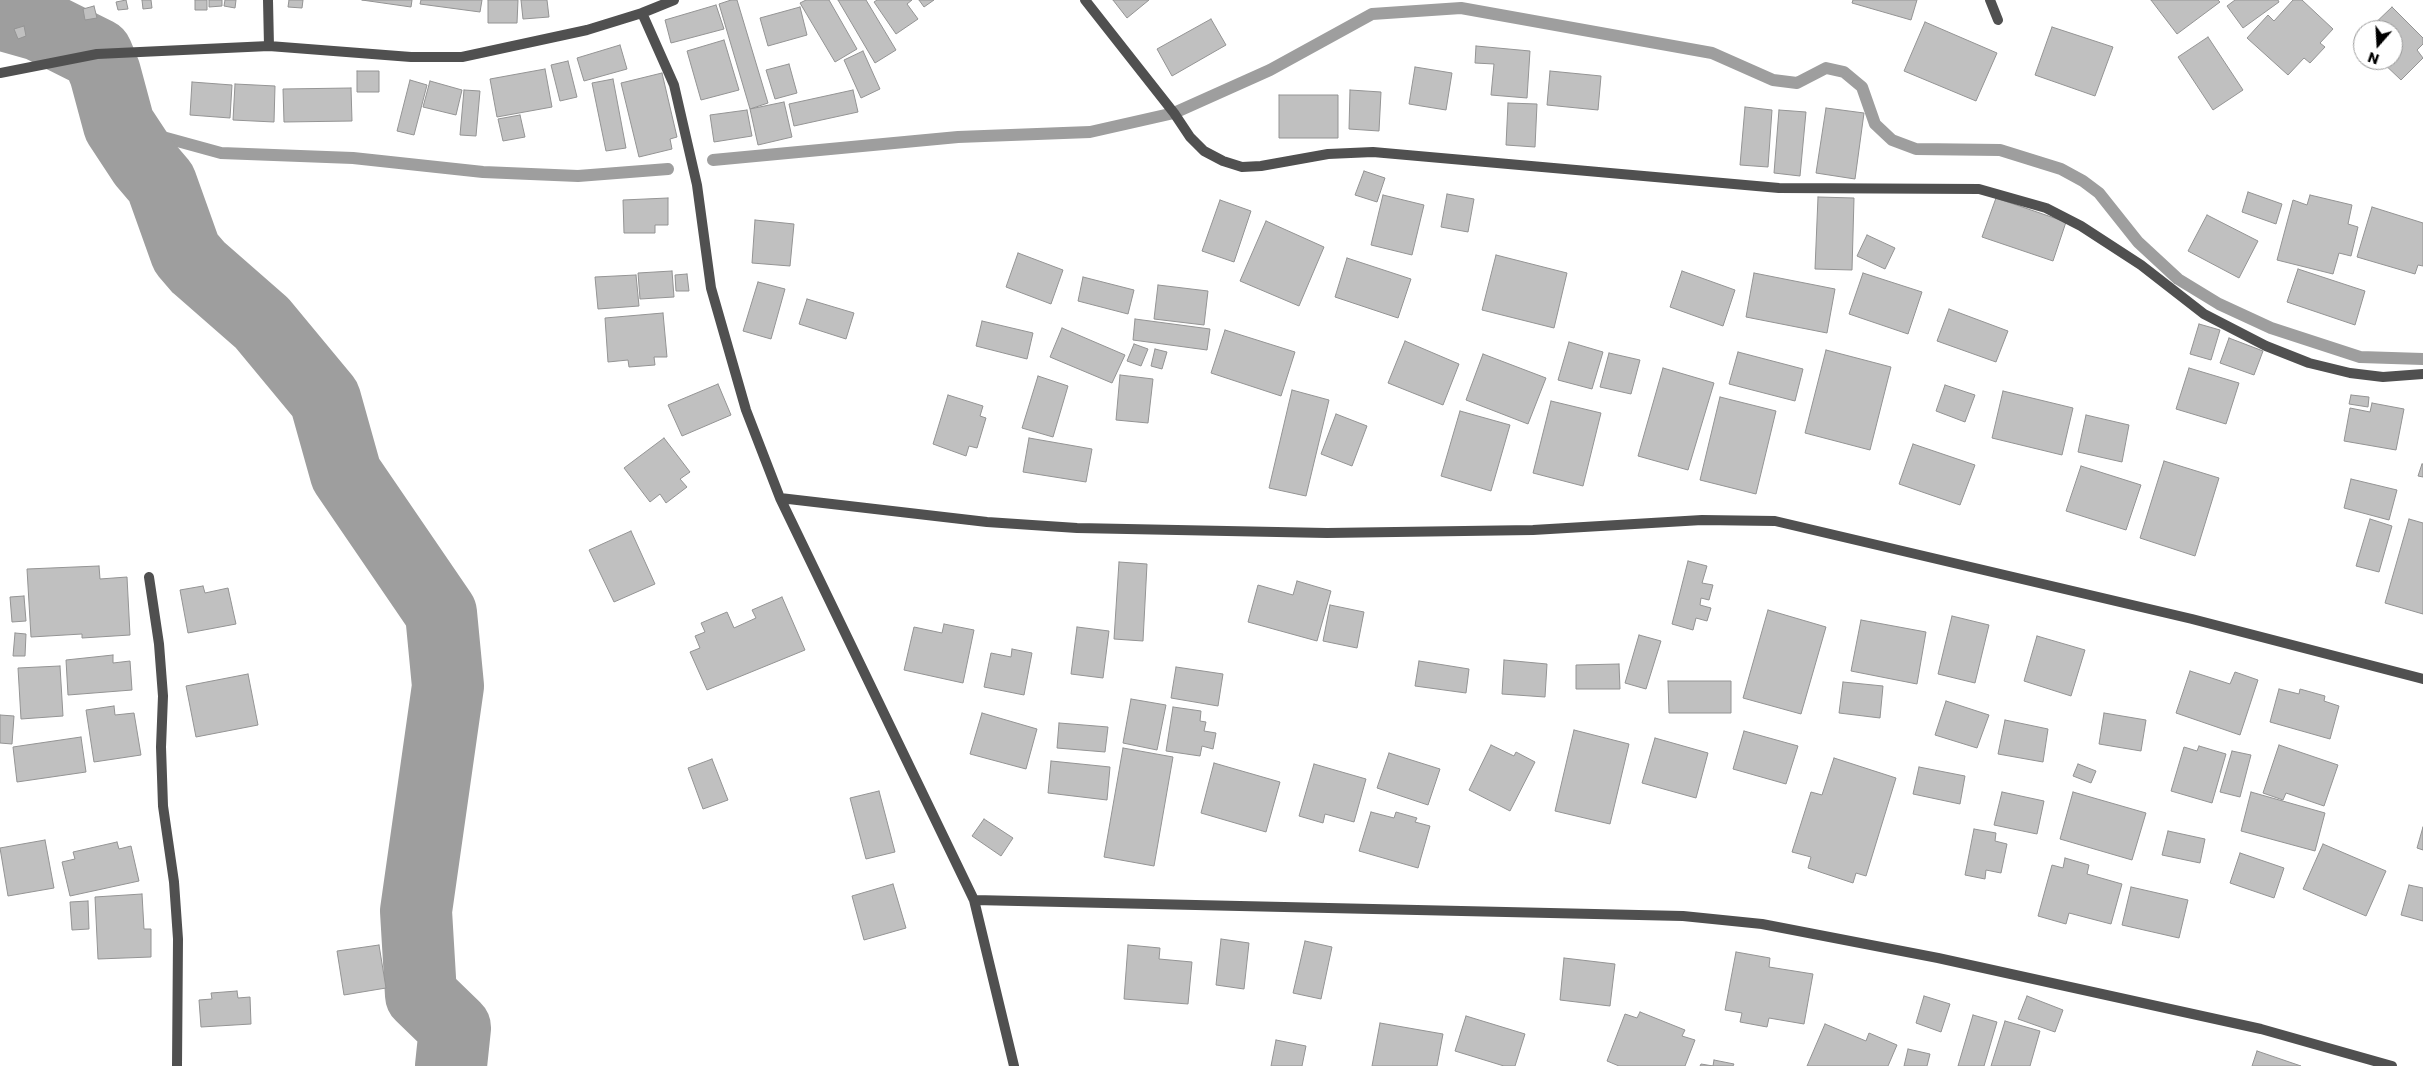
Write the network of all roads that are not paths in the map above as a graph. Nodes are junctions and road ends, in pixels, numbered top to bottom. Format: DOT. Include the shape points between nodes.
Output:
graph roads {
  1 [pos="268,0"];
  2 [pos="674,0"];
  3 [pos="1085,0"];
  4 [pos="1990,0"];
  5 [pos="642,13"];
  6 [pos="1998,20"];
  7 [pos="269,46"];
  8 [pos="0,73"];
  9 [pos="2423,374"];
  10 [pos="780,498"];
  11 [pos="149,577"];
  12 [pos="2423,679"];
  13 [pos="974,900"];
  14 [pos="177,1066"];
  15 [pos="1014,1066"];
  16 [pos="2392,1066"];
  1 -- 7 [label="street"];
  2 -- 5 [label="street"];
  3 -- 9 [label="street" via="1190,137 1204,152 1223,162 1242,167 1261,166 1328,154 1373,152 1779,188 1979,189 2046,208 2081,226 2141,265 2204,314 2266,346 2309,363 2350,374 2382,377"];
  4 -- 6 [label="street"];
  5 -- 7 [label="street" via="527,44 462,57 410,57"];
  5 -- 10 [label="street" via="674,85 697,185 711,288 746,410"];
  7 -- 8 [label="street" via="97,54"];
  10 -- 12 [label="street" via="987,522 1087,528 1327,533 1533,530 1702,520 1775,521 2192,618"];
  10 -- 13 [label="street"];
  11 -- 14 [label="street" via="159,644 163,696 163,806 178,939"];
  13 -- 15 [label="street"];
  13 -- 16 [label="street" via="1683,916 1762,924 1938,958 2261,1029"];
}
